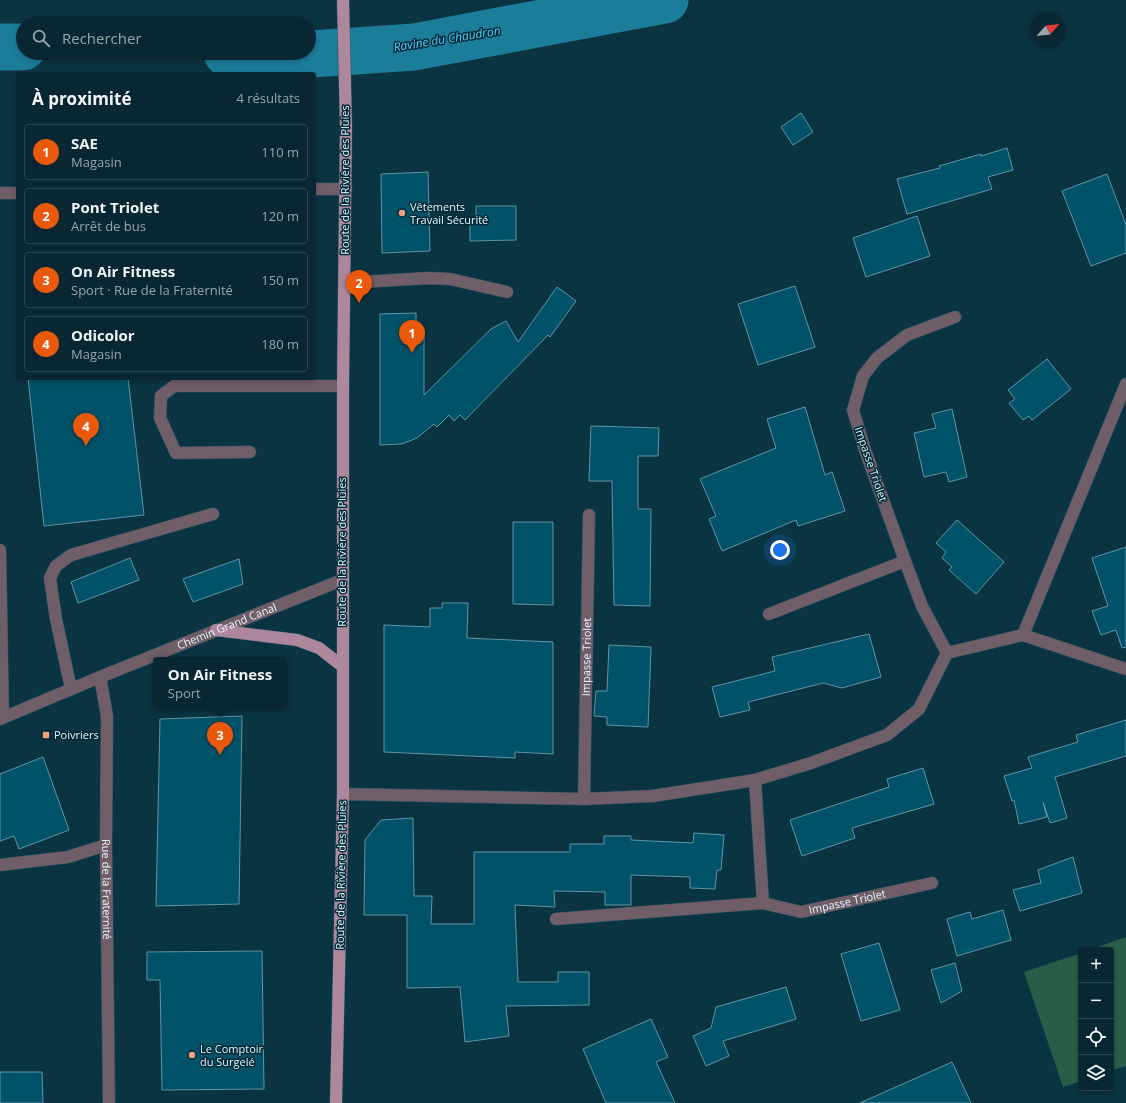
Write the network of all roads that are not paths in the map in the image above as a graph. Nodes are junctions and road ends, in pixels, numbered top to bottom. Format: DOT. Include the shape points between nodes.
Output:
graph roads {
  1 [pos="343,0"];
  2 [pos="316,189"];
  3 [pos="346,189"];
  4 [pos="0,193"];
  5 [pos="16,193"];
  6 [pos="345,283"];
  7 [pos="507,292"];
  8 [pos="955,317"];
  9 [pos="1126,384"];
  10 [pos="343,386"];
  11 [pos="250,452"];
  12 [pos="213,514"];
  13 [pos="588,515"];
  14 [pos="0,550"];
  15 [pos="905,561"];
  16 [pos="342,580"];
  17 [pos="769,614"];
  18 [pos="216,630"];
  19 [pos="1023,635"];
  20 [pos="947,653"];
  21 [pos="342,666"];
  22 [pos="1126,670"];
  23 [pos="100,677"];
  24 [pos="71,689"];
  25 [pos="1,718"];
  26 [pos="755,780"];
  27 [pos="343,794"];
  28 [pos="584,799"];
  29 [pos="106,845"];
  30 [pos="0,865"];
  31 [pos="932,883"];
  32 [pos="762,903"];
  33 [pos="556,919"];
  34 [pos="109,1103"];
  35 [pos="336,1103"];
  1 -- 3 [label="main road, Route de la Rivière des Pluies"];
  2 -- 3 [label="street"];
  3 -- 6 [label="main road, Route de la Rivière des Pluies"];
  4 -- 5 [label="street"];
  6 -- 7 [label="street" via="450,279"];
  6 -- 10 [label="main road, Route de la Rivière des Pluies"];
  8 -- 15 [label="street, Impasse Triolet" via="908,335 877,358 863,376 853,410"];
  9 -- 19 [label="street"];
  10 -- 11 [label="street" via="174,386 161,396 160,418 176,453"];
  10 -- 16 [label="main road, Route de la Rivière des Pluies"];
  12 -- 24 [label="street" via="71,555 56,566 50,578"];
  13 -- 28 [label="street, Impasse Triolet"];
  14 -- 25 [label="street"];
  15 -- 17 [label="street"];
  15 -- 20 [label="street, Impasse Triolet" via="922,606"];
  16 -- 18 [label="street, Chemin Grand Canal"];
  16 -- 21 [label="main road, Route de la Rivière des Pluies"];
  18 -- 21 [label="main road" via="297,640 319,648"];
  18 -- 23 [label="street, Chemin Grand Canal"];
  19 -- 20 [label="street"];
  19 -- 22 [label="street"];
  20 -- 26 [label="street" via="919,709 886,734 811,763"];
  21 -- 27 [label="main road, Route de la Rivière des Pluies"];
  23 -- 24 [label="street, Chemin Grand Canal"];
  23 -- 29 [label="street, Rue de la Fraternité" via="107,716"];
  24 -- 25 [label="street, Chemin Grand Canal"];
  26 -- 28 [label="street" via="653,796"];
  26 -- 32 [label="street"];
  27 -- 28 [label="street"];
  27 -- 35 [label="main road, Route de la Rivière des Pluies"];
  29 -- 30 [label="street" via="68,857"];
  29 -- 34 [label="street, Rue de la Fraternité"];
  31 -- 32 [label="street, Impasse Triolet" via="801,912"];
  32 -- 33 [label="street, Impasse Triolet"];
}
